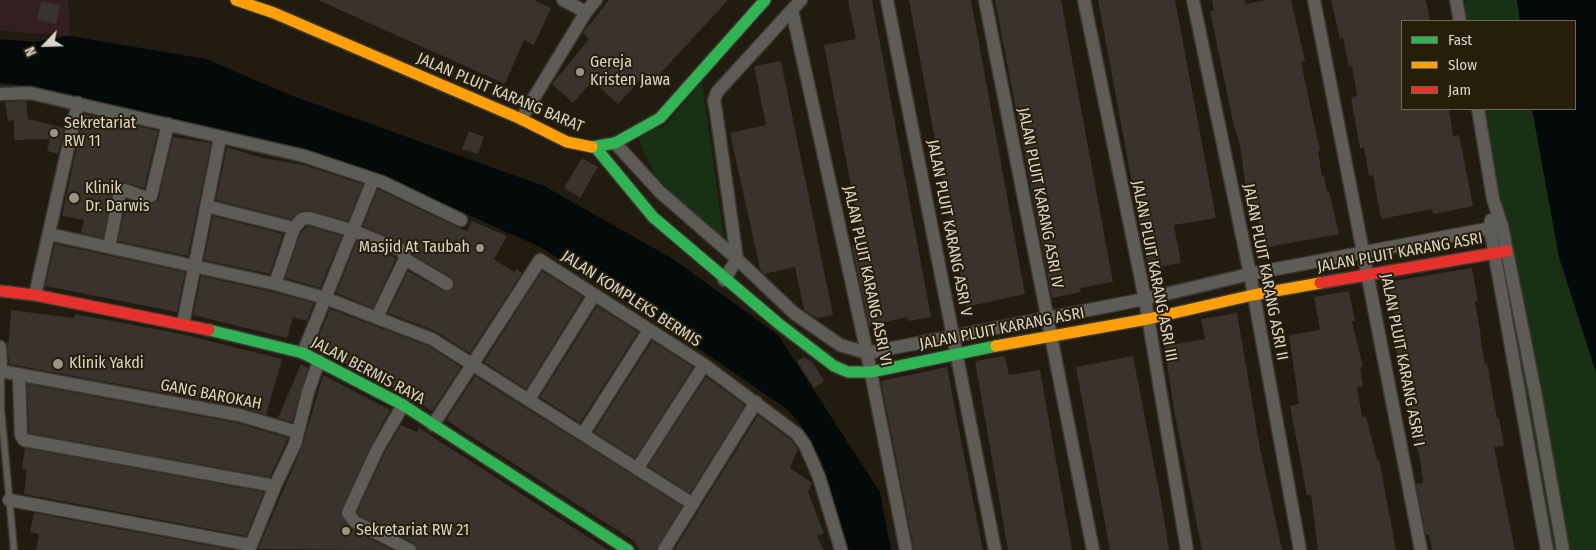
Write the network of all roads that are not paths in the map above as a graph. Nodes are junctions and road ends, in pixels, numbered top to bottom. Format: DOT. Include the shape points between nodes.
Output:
graph roads {
  1 [pos="236,0"];
  2 [pos="563,0"];
  3 [pos="596,0"];
  4 [pos="765,0"];
  5 [pos="801,0"];
  6 [pos="887,0"];
  7 [pos="985,0"];
  8 [pos="1084,0"];
  9 [pos="1193,0"];
  10 [pos="1314,0"];
  11 [pos="1456,0"];
  12 [pos="792,10"];
  13 [pos="586,12"];
  14 [pos="1460,20"];
  15 [pos="0,94"];
  16 [pos="78,103"];
  17 [pos="1478,110"];
  18 [pos="521,120"];
  19 [pos="168,124"];
  20 [pos="220,138"];
  21 [pos="615,143"];
  22 [pos="596,148"];
  23 [pos="373,180"];
  24 [pos="206,206"];
  25 [pos="461,220"];
  26 [pos="1496,227"];
  27 [pos="294,228"];
  28 [pos="354,230"];
  29 [pos="49,234"];
  30 [pos="109,247"];
  31 [pos="1501,252"];
  32 [pos="1365,253"];
  33 [pos="405,259"];
  34 [pos="737,259"];
  35 [pos="194,265"];
  36 [pos="1250,274"];
  37 [pos="1368,274"];
  38 [pos="724,280"];
  39 [pos="275,284"];
  40 [pos="448,284"];
  41 [pos="0,291"];
  42 [pos="35,295"];
  43 [pos="594,295"];
  44 [pos="1254,295"];
  45 [pos="325,298"];
  46 [pos="1144,299"];
  47 [pos="378,317"];
  48 [pos="1047,318"];
  49 [pos="1148,319"];
  50 [pos="184,324"];
  51 [pos="649,330"];
  52 [pos="1050,335"];
  53 [pos="954,336"];
  54 [pos="0,347"];
  55 [pos="304,353"];
  56 [pos="867,353"];
  57 [pos="957,355"];
  58 [pos="319,361"];
  59 [pos="473,364"];
  60 [pos="704,365"];
  61 [pos="0,371"];
  62 [pos="871,372"];
  63 [pos="19,375"];
  64 [pos="529,399"];
  65 [pos="756,402"];
  66 [pos="403,405"];
  67 [pos="0,409"];
  68 [pos="433,425"];
  69 [pos="297,432"];
  70 [pos="583,434"];
  71 [pos="637,469"];
  72 [pos="275,486"];
  73 [pos="9,500"];
  74 [pos="693,504"];
  75 [pos="250,548"];
  76 [pos="623,548"];
  77 [pos="14,550"];
  78 [pos="410,550"];
  79 [pos="664,550"];
  80 [pos="841,550"];
  81 [pos="906,550"];
  82 [pos="995,550"];
  83 [pos="1093,550"];
  84 [pos="1187,550"];
  85 [pos="1300,550"];
  86 [pos="1421,550"];
  87 [pos="1547,550"];
  88 [pos="1563,550"];
  1 -- 18 [label="street, JALAN PLUIT KARANG BARAT"];
  2 -- 13 [label="street"];
  3 -- 13 [label="street"];
  4 -- 21 [label="street, JALAN PLUIT KARANG BARAT" via="660,118"];
  5 -- 12 [label="street"];
  6 -- 53 [label="street, JALAN PLUIT KARANG ASRI V"];
  7 -- 48 [label="street, JALAN PLUIT KARANG ASRI IV"];
  8 -- 46 [label="street, JALAN PLUIT KARANG ASRI III"];
  9 -- 36 [label="street, JALAN PLUIT KARANG ASRI II"];
  10 -- 32 [label="street, JALAN PLUIT KARANG ASRI I"];
  11 -- 14 [label="street"];
  12 -- 34 [label="street" via="720,87 714,101"];
  12 -- 56 [label="street, JALAN PLUIT KARANG ASRI VI"];
  13 -- 18 [label="street"];
  15 -- 16 [label="street" via="30,93"];
  16 -- 19 [label="street"];
  16 -- 29 [label="street"];
  17 -- 26 [label="street, JALAN PLUIT KARANG ASRI"];
  18 -- 22 [label="street, JALAN PLUIT KARANG BARAT" via="567,142"];
  19 -- 20 [label="street"];
  19 -- 30 [label="street" via="151,196 120,192"];
  20 -- 23 [label="street" via="304,156"];
  20 -- 24 [label="street"];
  21 -- 22 [label="street, JALAN PLUIT KARANG BARAT"];
  21 -- 34 [label="street, JALAN PLUIT KARANG ASRI" via="660,192"];
  22 -- 38 [label="street, JALAN PLUIT KARANG ASRI" via="653,217"];
  23 -- 25 [label="street"];
  23 -- 28 [label="street"];
  24 -- 27 [label="street"];
  24 -- 35 [label="street"];
  26 -- 31 [label="street, JALAN PLUIT KARANG ASRI"];
  26 -- 32 [label="street, JALAN PLUIT KARANG ASRI"];
  27 -- 28 [label="street" via="305,217"];
  27 -- 39 [label="street"];
  28 -- 33 [label="street" via="403,251"];
  28 -- 45 [label="street"];
  29 -- 30 [label="street"];
  29 -- 42 [label="street"];
  30 -- 35 [label="street"];
  31 -- 37 [label="street, JALAN PLUIT KARANG ASRI"];
  31 -- 87 [label="street, JALAN PLUIT KARANG ASRI"];
  31 -- 88 [label="street, JALAN PLUIT KARANG ASRI" via="1536,397"];
  32 -- 36 [label="street, JALAN PLUIT KARANG ASRI"];
  32 -- 37 [label="street, JALAN PLUIT KARANG ASRI I"];
  33 -- 40 [label="street"];
  33 -- 47 [label="street"];
  34 -- 38 [label="street"];
  34 -- 56 [label="street, JALAN PLUIT KARANG ASRI" via="794,313 840,345"];
  35 -- 39 [label="street"];
  35 -- 50 [label="street"];
  36 -- 44 [label="street, JALAN PLUIT KARANG ASRI II"];
  36 -- 46 [label="street, JALAN PLUIT KARANG ASRI"];
  37 -- 44 [label="street, JALAN PLUIT KARANG ASRI"];
  37 -- 86 [label="street, JALAN PLUIT KARANG ASRI I"];
  38 -- 62 [label="street, JALAN PLUIT KARANG ASRI" via="834,366 848,372"];
  39 -- 45 [label="street"];
  41 -- 42 [label="street, JALAN BERMIS RAYA"];
  42 -- 50 [label="street, JALAN BERMIS RAYA"];
  43 -- 51 [label="street, JALAN KOMPLEKS BERMIS"];
  43 -- 59 [label="street, JALAN KOMPLEKS BERMIS" via="540,260"];
  43 -- 64 [label="street"];
  44 -- 49 [label="street, JALAN PLUIT KARANG ASRI"];
  44 -- 85 [label="street, JALAN PLUIT KARANG ASRI II"];
  45 -- 47 [label="street"];
  45 -- 55 [label="street"];
  46 -- 48 [label="street, JALAN PLUIT KARANG ASRI"];
  46 -- 49 [label="street, JALAN PLUIT KARANG ASRI III"];
  47 -- 59 [label="street" via="432,339"];
  48 -- 52 [label="street, JALAN PLUIT KARANG ASRI IV"];
  48 -- 53 [label="street, JALAN PLUIT KARANG ASRI"];
  49 -- 52 [label="street, JALAN PLUIT KARANG ASRI"];
  49 -- 84 [label="street, JALAN PLUIT KARANG ASRI III"];
  50 -- 55 [label="street, JALAN BERMIS RAYA"];
  51 -- 60 [label="street, JALAN KOMPLEKS BERMIS"];
  51 -- 70 [label="street"];
  52 -- 57 [label="street, JALAN PLUIT KARANG ASRI"];
  52 -- 83 [label="street, JALAN PLUIT KARANG ASRI IV"];
  53 -- 56 [label="street, JALAN PLUIT KARANG ASRI"];
  53 -- 57 [label="street, JALAN PLUIT KARANG ASRI V"];
  54 -- 61 [label="street"];
  55 -- 58 [label="street, JALAN BERMIS RAYA"];
  56 -- 62 [label="street, JALAN PLUIT KARANG ASRI VI"];
  57 -- 62 [label="street, JALAN PLUIT KARANG ASRI"];
  57 -- 82 [label="street, JALAN PLUIT KARANG ASRI V"];
  58 -- 66 [label="street, JALAN BERMIS RAYA"];
  58 -- 69 [label="street"];
  59 -- 64 [label="street"];
  59 -- 68 [label="street"];
  60 -- 65 [label="street, JALAN KOMPLEKS BERMIS"];
  60 -- 71 [label="street"];
  61 -- 63 [label="street, GANG BAROKAH"];
  61 -- 67 [label="lane"];
  62 -- 81 [label="street, JALAN PLUIT KARANG ASRI VI"];
  63 -- 69 [label="street, GANG BAROKAH" via="239,416"];
  63 -- 72 [label="street" via="21,434 24,440"];
  64 -- 70 [label="street"];
  65 -- 74 [label="street"];
  65 -- 80 [label="street, JALAN KOMPLEKS BERMIS" via="805,445 819,477"];
  66 -- 68 [label="street, JALAN BERMIS RAYA"];
  66 -- 78 [label="street" via="377,450 348,512 355,522"];
  67 -- 73 [label="lane"];
  68 -- 76 [label="street, JALAN BERMIS RAYA"];
  69 -- 72 [label="street" via="295,444"];
  70 -- 71 [label="street"];
  71 -- 74 [label="street"];
  72 -- 75 [label="street"];
  73 -- 75 [label="street"];
  73 -- 77 [label="lane"];
  74 -- 79 [label="street"];
}
